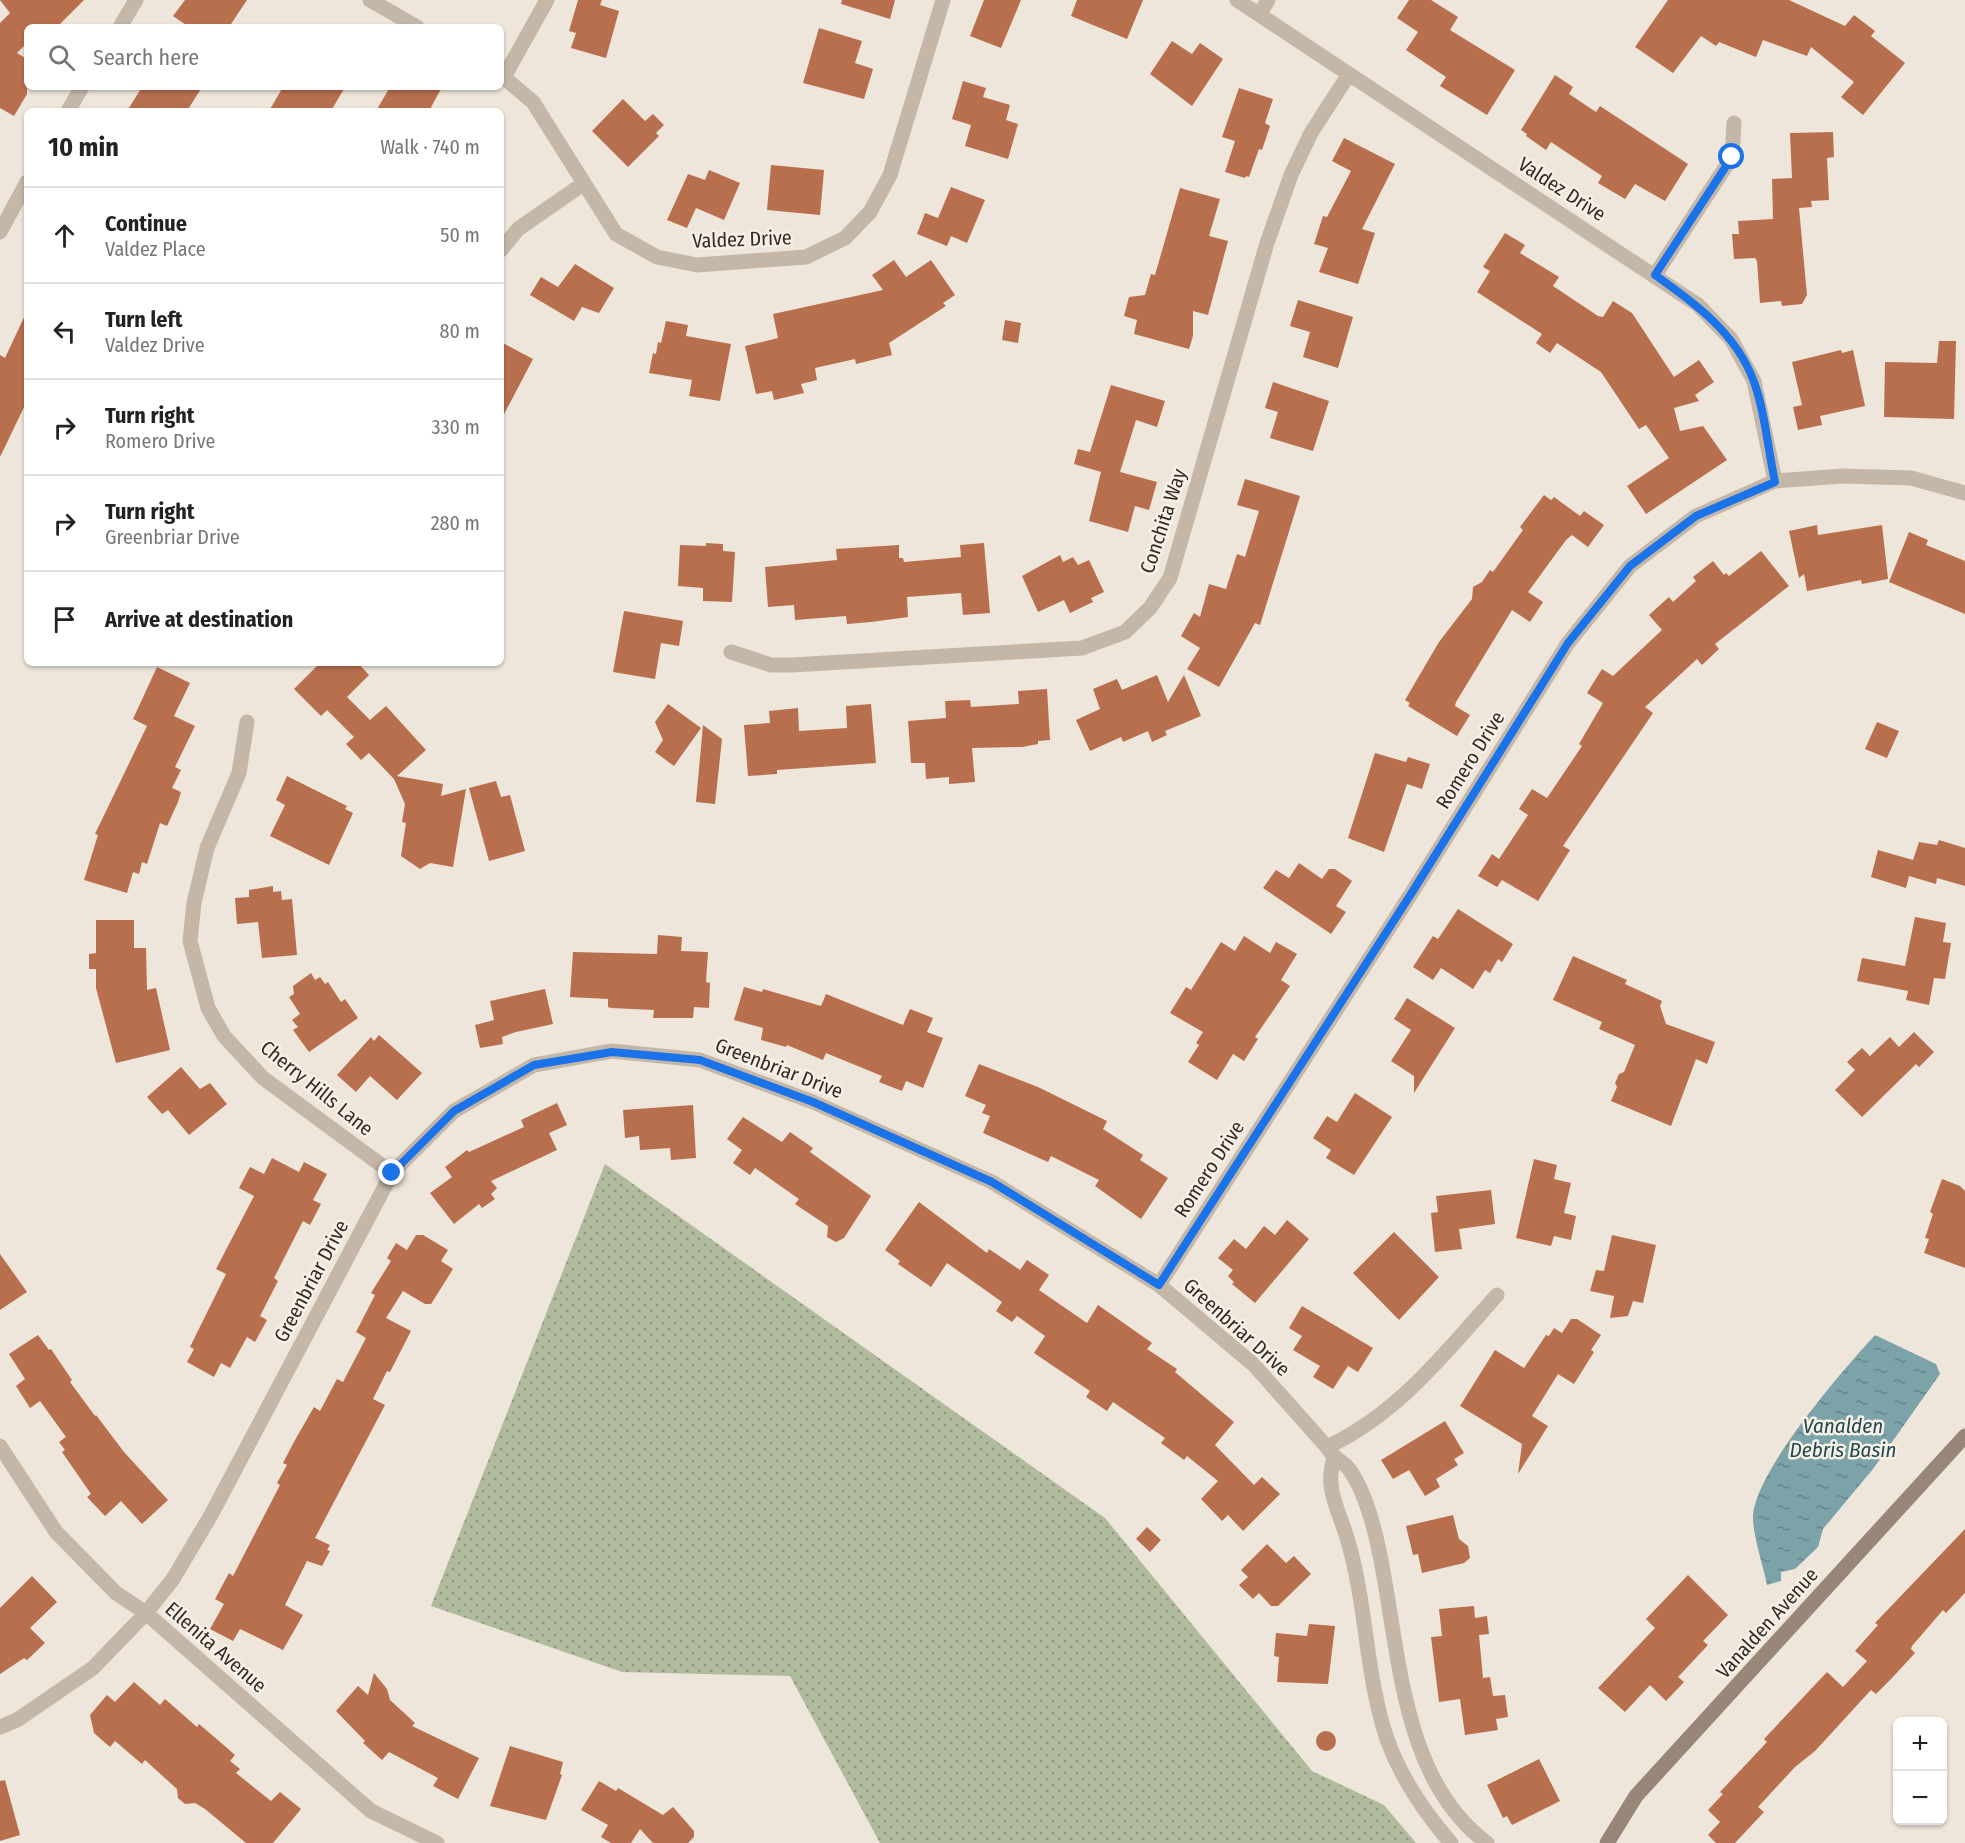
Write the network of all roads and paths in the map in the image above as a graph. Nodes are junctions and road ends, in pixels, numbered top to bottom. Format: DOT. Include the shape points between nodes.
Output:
graph roads {
  1 [pos="136,0"];
  2 [pos="370,0"];
  3 [pos="547,0"];
  4 [pos="943,0"];
  5 [pos="1237,0"];
  6 [pos="1264,7"];
  7 [pos="122,24"];
  8 [pos="412,24"];
  9 [pos="504,74"];
  10 [pos="1349,74"];
  11 [pos="504,77"];
  12 [pos="80,90"];
  13 [pos="70,108"];
  14 [pos="1734,123"];
  15 [pos="583,184"];
  16 [pos="24,188"];
  17 [pos="0,232"];
  18 [pos="504,246"];
  19 [pos="1655,275"];
  20 [pos="1775,482"];
  21 [pos="1965,493"];
  22 [pos="731,652"];
  23 [pos="247,722"];
  24 [pos="392,1173"];
  25 [pos="1159,1285"];
  26 [pos="1497,1295"];
  27 [pos="1965,1436"];
  28 [pos="0,1446"];
  29 [pos="1331,1453"];
  30 [pos="146,1613"];
  31 [pos="0,1727"];
  32 [pos="437,1843"];
  33 [pos="1451,1843"];
  34 [pos="1487,1843"];
  35 [pos="1607,1843"];
  1 -- 7 [label="street"];
  2 -- 8 [label="street"];
  3 -- 9 [label="street"];
  4 -- 15 [label="street, Valdez Drive" via="890,176 870,212 845,238 806,257 697,266 657,258 616,234"];
  5 -- 6 [label="street, Valdez Drive"];
  6 -- 10 [label="street, Valdez Drive"];
  10 -- 19 [label="street, Valdez Drive"];
  10 -- 22 [label="street, Conchita Way" via="1311,133 1291,175 1267,243 1170,578 1150,608 1125,632 1082,648 792,665 771,665"];
  11 -- 15 [label="street, Valdez Drive" via="533,102"];
  12 -- 13 [label="street"];
  14 -- 19 [label="street" via="1732,157"];
  15 -- 18 [label="street" via="518,229"];
  16 -- 17 [label="street"];
  19 -- 20 [label="street, Valdez Drive" via="1698,305 1731,339 1754,381"];
  20 -- 21 [label="street, Romero Drive" via="1843,476 1911,478"];
  20 -- 25 [label="street, Romero Drive" via="1696,516 1630,566 1568,643"];
  23 -- 24 [label="street, Cherry Hills Lane" via="239,773 207,848 194,903 190,941 208,1008 224,1036 263,1078"];
  24 -- 25 [label="street, Greenbriar Drive" via="454,1111 534,1065 612,1052 700,1060 813,1102 992,1182"];
  24 -- 30 [label="street, Greenbriar Drive" via="211,1515 173,1579"];
  25 -- 29 [label="street, Greenbriar Drive" via="1254,1365"];
  26 -- 29 [label="street" via="1405,1395"];
  27 -- 35 [label="main road, Vanalden Avenue" via="1636,1796"];
  28 -- 30 [label="street, Ellenita Avenue" via="56,1532 116,1593"];
  29 -- 33 [label="street" via="1330,1488 1354,1562 1387,1737 1416,1799"];
  29 -- 34 [label="street, Greenbriar Drive" via="1348,1468 1376,1536 1404,1700 1423,1755 1447,1799"];
  30 -- 31 [label="street, Greenbriar Drive" via="93,1668 17,1720"];
  30 -- 32 [label="street, Ellenita Avenue" via="371,1811"];
}
